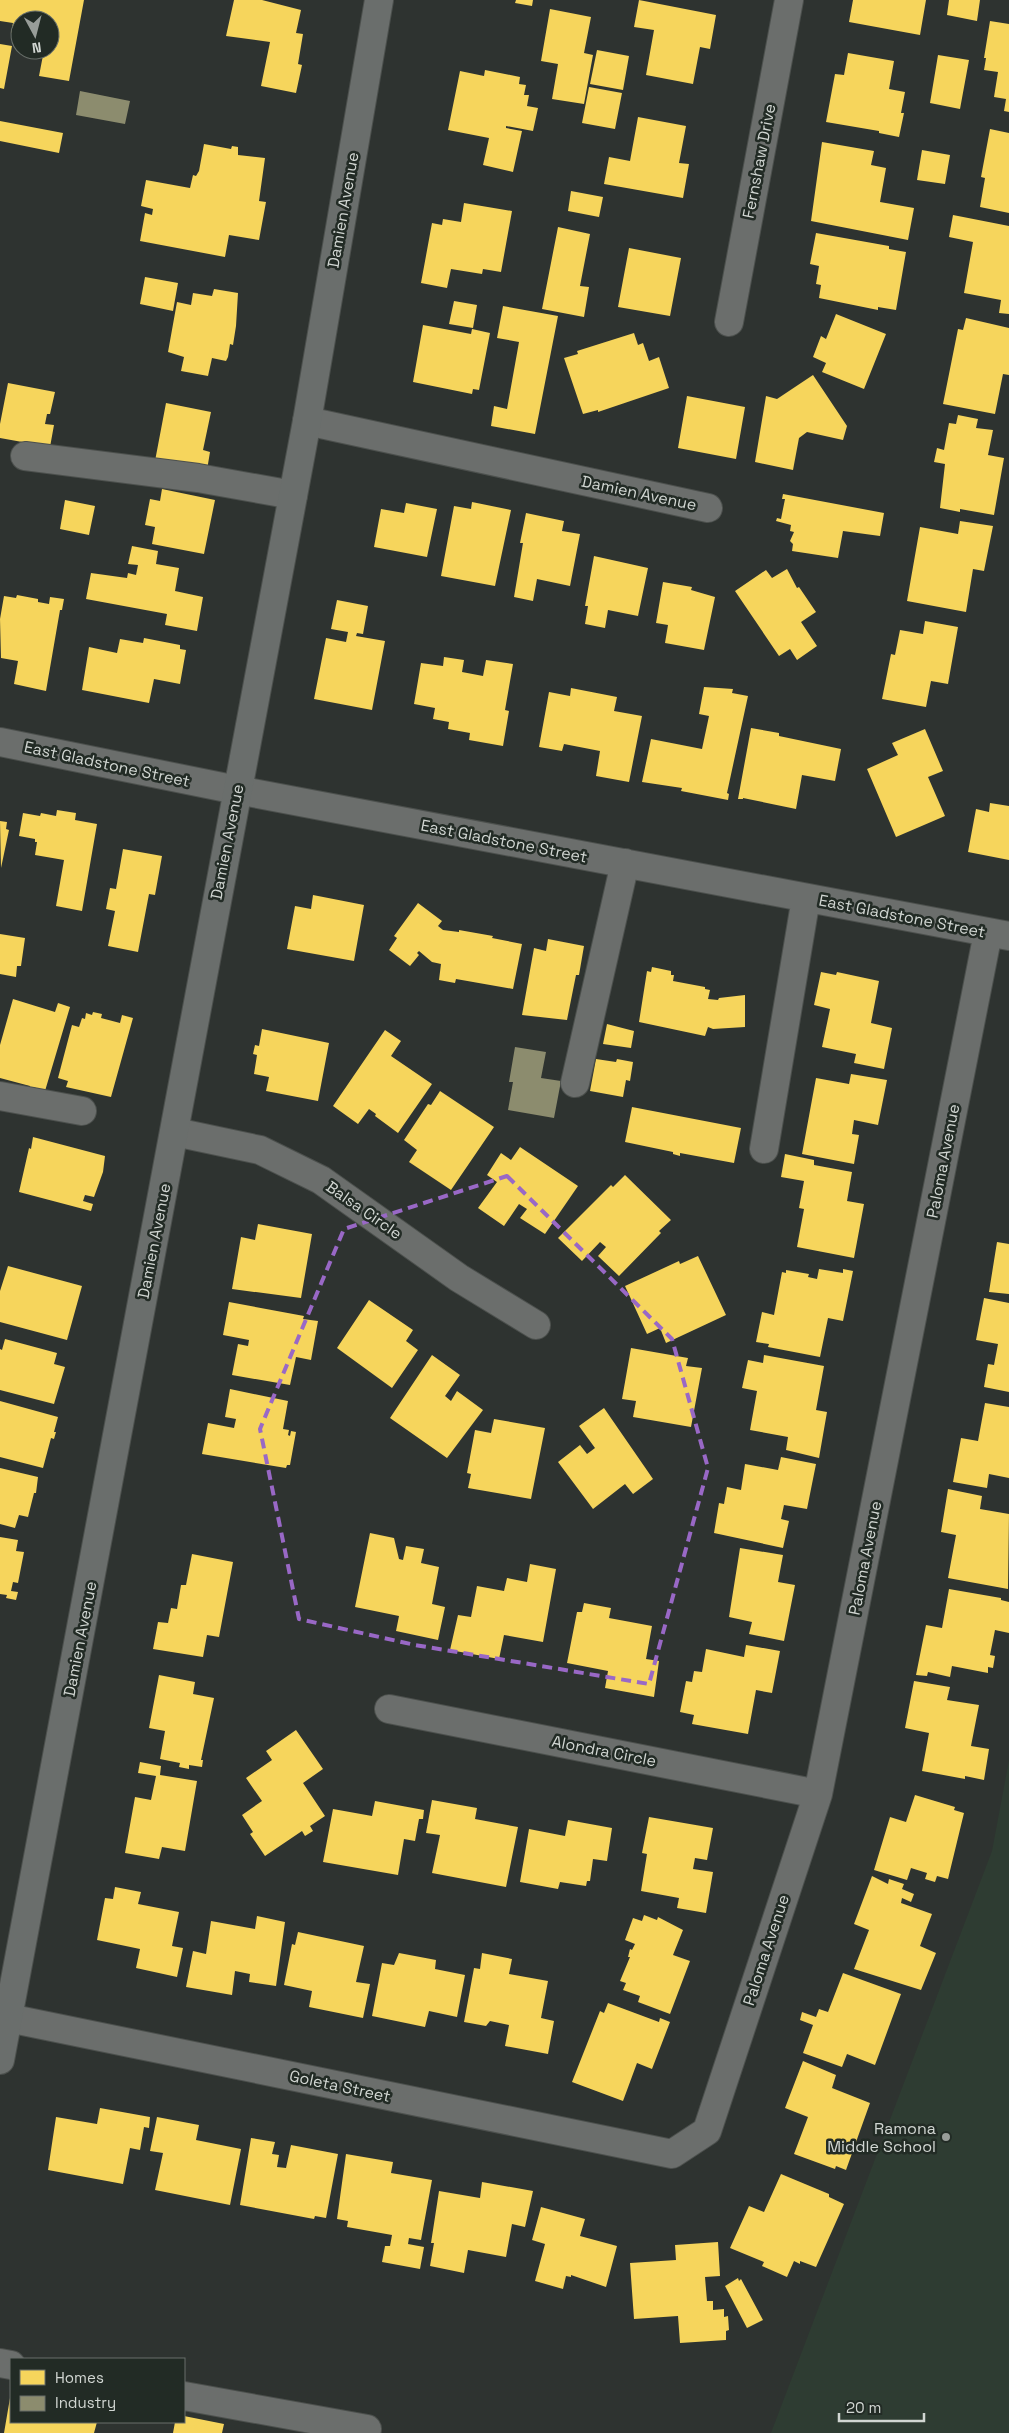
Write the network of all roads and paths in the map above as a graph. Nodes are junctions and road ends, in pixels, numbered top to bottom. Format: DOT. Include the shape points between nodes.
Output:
graph roads {
  1 [pos="379,0"];
  2 [pos="789,0"];
  3 [pos="729,322"];
  4 [pos="307,421"];
  5 [pos="25,456"];
  6 [pos="293,495"];
  7 [pos="708,508"];
  8 [pos="0,742"];
  9 [pos="237,790"];
  10 [pos="625,863"];
  11 [pos="806,898"];
  12 [pos="999,934"];
  13 [pos="576,1083"];
  14 [pos="1,1100"];
  15 [pos="82,1111"];
  16 [pos="175,1132"];
  17 [pos="764,1149"];
  18 [pos="536,1325"];
  19 [pos="389,1709"];
  20 [pos="818,1794"];
  21 [pos="8,2018"];
  22 [pos="0,2060"];
  23 [pos="672,2154"];
  24 [pos="185,2396"];
  25 [pos="367,2429"];
  1 -- 4 [label="main road, Damien Avenue"];
  2 -- 3 [label="street, Fernshaw Drive"];
  4 -- 6 [label="main road, Damien Avenue"];
  4 -- 7 [label="street, Damien Avenue"];
  5 -- 6 [label="street" via="198,478"];
  6 -- 9 [label="main road, Damien Avenue"];
  8 -- 9 [label="street, East Gladstone Street"];
  9 -- 10 [label="street, East Gladstone Street"];
  9 -- 16 [label="main road, Damien Avenue"];
  10 -- 11 [label="street, East Gladstone Street"];
  10 -- 13 [label="street"];
  11 -- 12 [label="street, East Gladstone Street"];
  11 -- 17 [label="street"];
  12 -- 20 [label="street, Paloma Avenue"];
  14 -- 15 [label="street"];
  16 -- 18 [label="street, Balsa Circle" via="260,1150 321,1180 459,1278"];
  16 -- 21 [label="main road, Damien Avenue"];
  19 -- 20 [label="street, Alondra Circle"];
  20 -- 23 [label="street, Paloma Avenue" via="706,2131"];
  21 -- 22 [label="main road, Damien Avenue"];
  21 -- 23 [label="street, Goleta Street"];
  24 -- 25 [label="street"];
}
